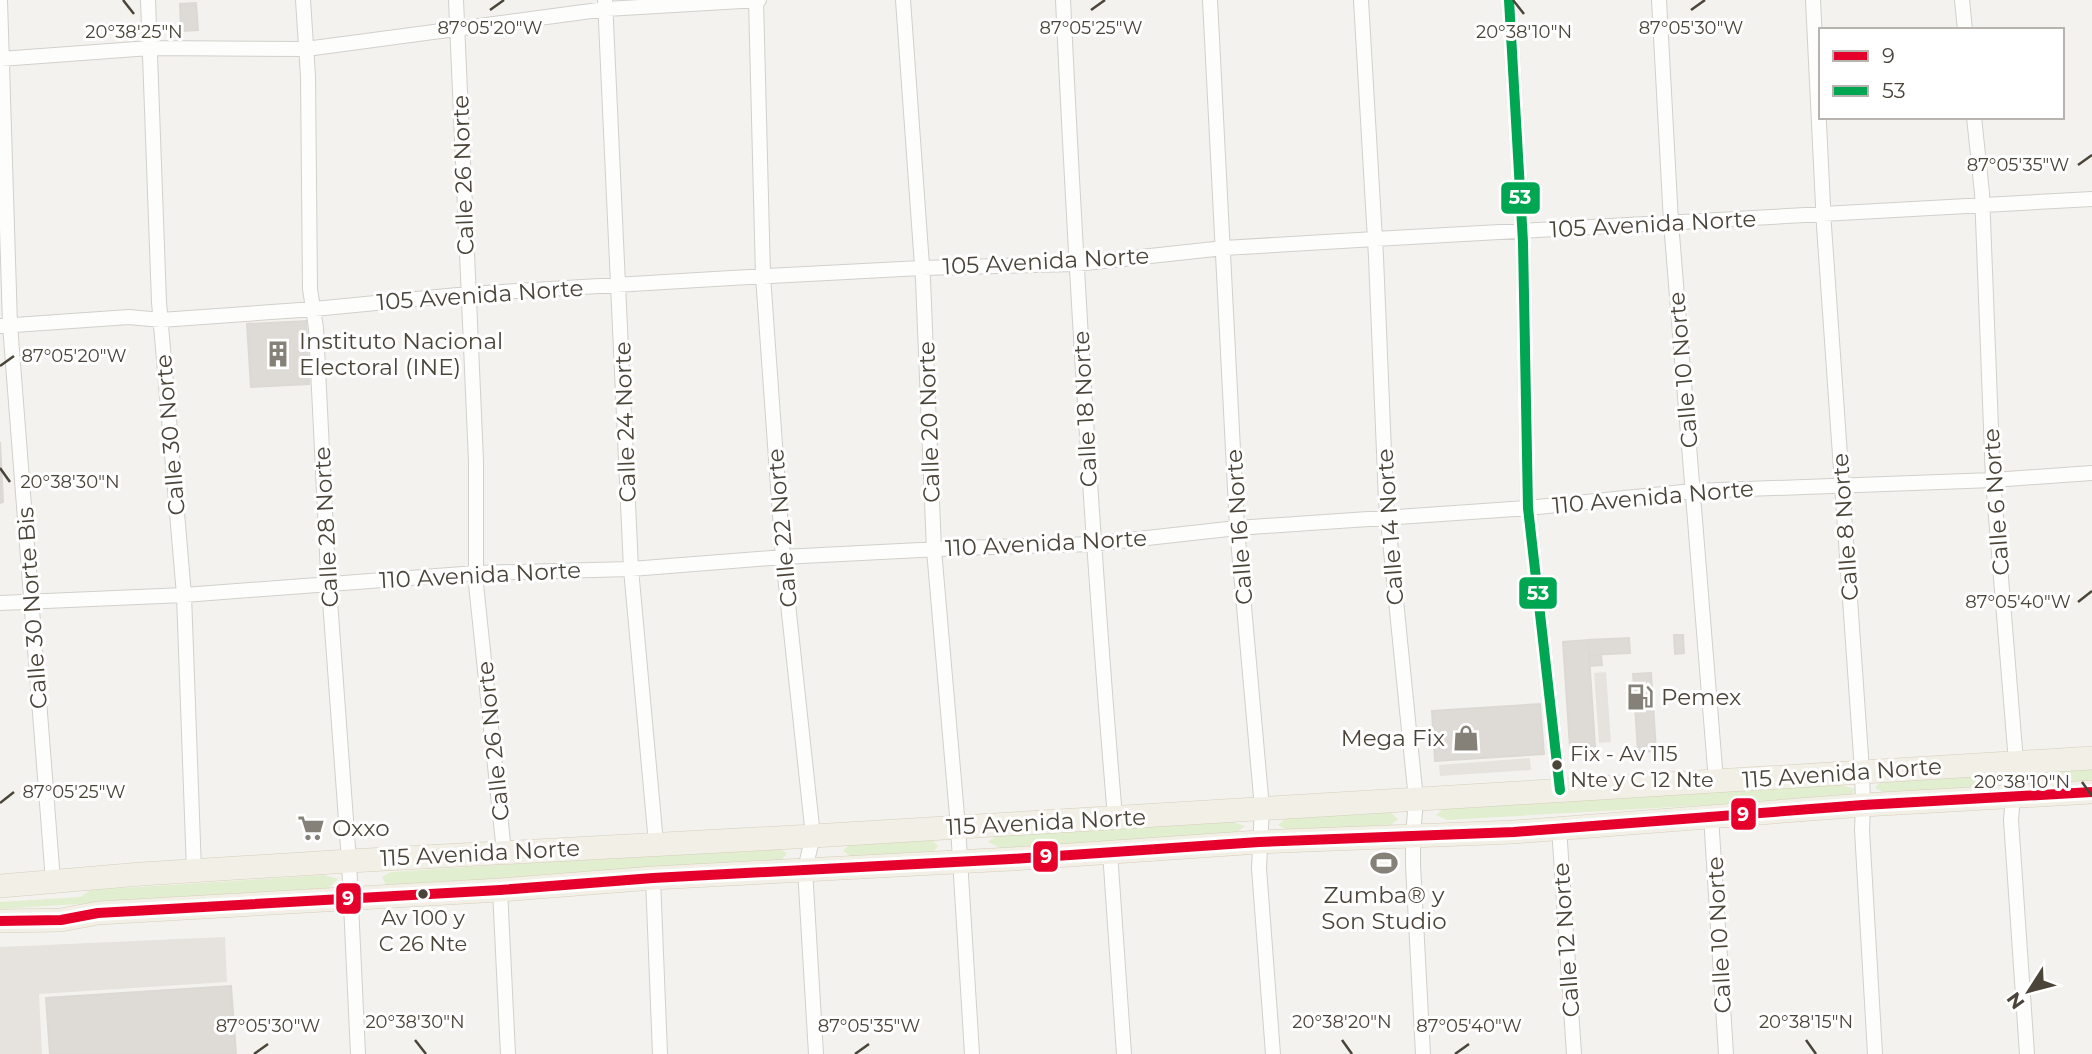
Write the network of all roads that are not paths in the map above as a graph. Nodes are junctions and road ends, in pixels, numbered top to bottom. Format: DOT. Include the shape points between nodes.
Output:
graph roads {
  1 [pos="0,0"];
  2 [pos="148,0"];
  3 [pos="303,0"];
  4 [pos="456,0"];
  5 [pos="757,0"];
  6 [pos="903,0"];
  7 [pos="1063,0"];
  8 [pos="1210,0"];
  9 [pos="1361,0"];
  10 [pos="1509,0"];
  11 [pos="1659,0"];
  12 [pos="1813,0"];
  13 [pos="1962,0"];
  14 [pos="606,4"];
  15 [pos="458,28"];
  16 [pos="1965,28"];
  17 [pos="150,48"];
  18 [pos="306,49"];
  19 [pos="1,59"];
  20 [pos="1819,117"];
  21 [pos="1819,119"];
  22 [pos="1974,119"];
  23 [pos="2092,199"];
  24 [pos="1982,207"];
  25 [pos="1824,215"];
  26 [pos="1671,222"];
  27 [pos="1522,231"];
  28 [pos="1375,239"];
  29 [pos="1223,248"];
  30 [pos="1076,264"];
  31 [pos="921,268"];
  32 [pos="763,276"];
  33 [pos="619,285"];
  34 [pos="468,294"];
  35 [pos="314,309"];
  36 [pos="161,320"];
  37 [pos="5,326"];
  38 [pos="2092,473"];
  39 [pos="1993,480"];
  40 [pos="1842,484"];
  41 [pos="1693,491"];
  42 [pos="1528,508"];
  43 [pos="1388,518"];
  44 [pos="1237,528"];
  45 [pos="1093,544"];
  46 [pos="934,550"];
  47 [pos="783,557"];
  48 [pos="631,569"];
  49 [pos="476,573"];
  50 [pos="328,584"];
  51 [pos="184,594"];
  52 [pos="32,601"];
  53 [pos="0,603"];
  54 [pos="2092,758"];
  55 [pos="2016,762"];
  56 [pos="1862,771"];
  57 [pos="1716,781"];
  58 [pos="1560,790"];
  59 [pos="2092,792"];
  60 [pos="2013,797"];
  61 [pos="1416,800"];
  62 [pos="1863,804"];
  63 [pos="1262,808"];
  64 [pos="1115,817"];
  65 [pos="1711,817"];
  66 [pos="958,827"];
  67 [pos="1559,827"];
  68 [pos="1413,835"];
  69 [pos="813,836"];
  70 [pos="1259,842"];
  71 [pos="656,843"];
  72 [pos="504,852"];
  73 [pos="1110,852"];
  74 [pos="349,861"];
  75 [pos="959,862"];
  76 [pos="805,869"];
  77 [pos="194,871"];
  78 [pos="653,878"];
  79 [pos="53,881"];
  80 [pos="0,886"];
  81 [pos="500,890"];
  82 [pos="351,899"];
  83 [pos="0,921"];
  84 [pos="358,1054"];
  85 [pos="508,1054"];
  86 [pos="660,1054"];
  87 [pos="816,1054"];
  88 [pos="972,1054"];
  89 [pos="1124,1054"];
  90 [pos="1273,1054"];
  91 [pos="1423,1054"];
  92 [pos="1574,1054"];
  93 [pos="1726,1054"];
  94 [pos="1875,1054"];
  95 [pos="2027,1054"];
  1 -- 19 [label="street, Calle 30 Norte Bis"];
  2 -- 17 [label="street, Calle 30 Norte"];
  3 -- 18 [label="street, Calle 28 Norte"];
  4 -- 15 [label="street, Calle 26 Norte"];
  5 -- 14 [label="street"];
  5 -- 32 [label="street, Calle 22 Norte"];
  6 -- 31 [label="street, Calle 20 Norte"];
  7 -- 30 [label="street, Calle 18 Norte"];
  8 -- 29 [label="street, Calle 16 Norte"];
  9 -- 28 [label="street, Calle 14 Norte"];
  10 -- 27 [label="street"];
  11 -- 26 [label="street, Calle 10 Norte"];
  12 -- 20 [label="street, Calle 8 Norte"];
  13 -- 16 [label="street"];
  14 -- 15 [label="street"];
  14 -- 33 [label="street, Calle 24 Norte"];
  15 -- 18 [label="street"];
  15 -- 34 [label="street, Calle 26 Norte"];
  17 -- 18 [label="street"];
  17 -- 19 [label="street"];
  17 -- 36 [label="street, Calle 30 Norte"];
  18 -- 35 [label="street, Calle 28 Norte"];
  19 -- 37 [label="street, Calle 30 Norte Bis"];
  21 -- 25 [label="street, Calle 8 Norte"];
  22 -- 24 [label="street, Calle 6 Norte"];
  23 -- 24 [label="street, 105 Avenida Norte"];
  24 -- 25 [label="street, 105 Avenida Norte"];
  24 -- 39 [label="street, Calle 6 Norte"];
  25 -- 26 [label="street, 105 Avenida Norte"];
  25 -- 40 [label="street, Calle 8 Norte"];
  26 -- 27 [label="street, 105 Avenida Norte"];
  26 -- 41 [label="street, Calle 10 Norte"];
  27 -- 28 [label="street, 105 Avenida Norte"];
  27 -- 42 [label="street"];
  28 -- 29 [label="street, 105 Avenida Norte"];
  28 -- 43 [label="street, Calle 14 Norte"];
  29 -- 30 [label="street, 105 Avenida Norte"];
  29 -- 44 [label="street, Calle 16 Norte"];
  30 -- 31 [label="street, 105 Avenida Norte"];
  30 -- 45 [label="street, Calle 18 Norte"];
  31 -- 32 [label="street, 105 Avenida Norte"];
  31 -- 46 [label="street, Calle 20 Norte"];
  32 -- 33 [label="street, 105 Avenida Norte"];
  32 -- 47 [label="street, Calle 22 Norte"];
  33 -- 34 [label="street, 105 Avenida Norte"];
  33 -- 48 [label="street, Calle 24 Norte"];
  34 -- 35 [label="street, 105 Avenida Norte"];
  34 -- 49 [label="street, Calle 26 Norte"];
  35 -- 36 [label="street, 105 Avenida Norte"];
  35 -- 50 [label="street, Calle 28 Norte"];
  36 -- 37 [label="street, 105 Avenida Norte" via="129,317"];
  36 -- 51 [label="street, Calle 30 Norte"];
  37 -- 52 [label="street, Calle 30 Norte Bis"];
  38 -- 39 [label="street, 110 Avenida Norte"];
  39 -- 40 [label="street, 110 Avenida Norte"];
  39 -- 55 [label="street, Calle 6 Norte"];
  40 -- 41 [label="street, 110 Avenida Norte"];
  40 -- 56 [label="street, Calle 8 Norte"];
  41 -- 42 [label="street, 110 Avenida Norte"];
  41 -- 57 [label="street, Calle 10 Norte"];
  42 -- 43 [label="street, 110 Avenida Norte"];
  42 -- 58 [label="street"];
  43 -- 44 [label="street, 110 Avenida Norte"];
  43 -- 61 [label="street, Calle 14 Norte"];
  44 -- 45 [label="street, 110 Avenida Norte"];
  44 -- 63 [label="street, Calle 16 Norte"];
  45 -- 46 [label="street, 110 Avenida Norte"];
  45 -- 64 [label="street, Calle 18 Norte"];
  46 -- 47 [label="street, 110 Avenida Norte"];
  46 -- 66 [label="street, Calle 20 Norte"];
  47 -- 48 [label="street, 110 Avenida Norte"];
  47 -- 69 [label="street, Calle 22 Norte"];
  48 -- 49 [label="street, 110 Avenida Norte"];
  48 -- 71 [label="street, Calle 24 Norte"];
  49 -- 50 [label="street, 110 Avenida Norte"];
  49 -- 72 [label="street, Calle 26 Norte"];
  50 -- 51 [label="street, 110 Avenida Norte"];
  50 -- 74 [label="street, Calle 28 Norte"];
  51 -- 52 [label="street, 110 Avenida Norte"];
  51 -- 77 [label="street, Calle 30 Norte"];
  52 -- 53 [label="street, 110 Avenida Norte"];
  52 -- 79 [label="street, Calle 30 Norte Bis"];
  54 -- 55 [label="main road, 115 Avenida Norte"];
  55 -- 56 [label="main road, 115 Avenida Norte"];
  55 -- 60 [label="street, Calle 6 Norte"];
  56 -- 57 [label="main road, 115 Avenida Norte"];
  56 -- 62 [label="street, Calle 8 Norte"];
  57 -- 58 [label="main road, 115 Avenida Norte"];
  58 -- 61 [label="main road, 115 Avenida Norte"];
  59 -- 60 [label="main road, 115 Avenida Norte"];
  60 -- 62 [label="main road, 115 Avenida Norte"];
  60 -- 95 [label="street, Calle 6 Norte"];
  61 -- 63 [label="main road, 115 Avenida Norte"];
  61 -- 68 [label="street, Calle 14 Norte"];
  62 -- 65 [label="main road, 115 Avenida Norte"];
  62 -- 94 [label="street, Calle 8 Norte"];
  63 -- 64 [label="main road, 115 Avenida Norte"];
  63 -- 70 [label="street, Calle 16 Norte"];
  64 -- 66 [label="main road, 115 Avenida Norte"];
  65 -- 67 [label="main road, 115 Avenida Norte"];
  65 -- 93 [label="street, Calle 10 Norte"];
  66 -- 69 [label="main road, 115 Avenida Norte"];
  66 -- 75 [label="street, Calle 20 Norte"];
  67 -- 68 [label="main road, 115 Avenida Norte"];
  67 -- 92 [label="street, Calle 12 Norte"];
  68 -- 70 [label="main road, 115 Avenida Norte"];
  68 -- 91 [label="street, Calle 14 Norte"];
  69 -- 71 [label="main road, 115 Avenida Norte"];
  69 -- 76 [label="street, Calle 22 Norte"];
  70 -- 73 [label="main road, 115 Avenida Norte"];
  70 -- 90 [label="street, Calle 16 Norte"];
  71 -- 72 [label="main road, 115 Avenida Norte"];
  72 -- 74 [label="main road, 115 Avenida Norte"];
  73 -- 75 [label="main road, 115 Avenida Norte"];
  73 -- 89 [label="street"];
  74 -- 77 [label="main road, 115 Avenida Norte"];
  74 -- 82 [label="street, Calle 28 Norte"];
  75 -- 76 [label="main road, 115 Avenida Norte"];
  75 -- 88 [label="street, Calle 20 Norte"];
  76 -- 78 [label="main road, 115 Avenida Norte"];
  76 -- 87 [label="street, Calle 22 Norte"];
  77 -- 79 [label="main road, 115 Avenida Norte"];
  78 -- 81 [label="main road, 115 Avenida Norte"];
  78 -- 86 [label="street"];
  79 -- 80 [label="main road, 115 Avenida Norte"];
  81 -- 82 [label="main road, 115 Avenida Norte"];
  81 -- 85 [label="street"];
  82 -- 83 [label="main road, 115 Avenida Norte"];
  82 -- 84 [label="street, Calle 28 Norte"];
}
